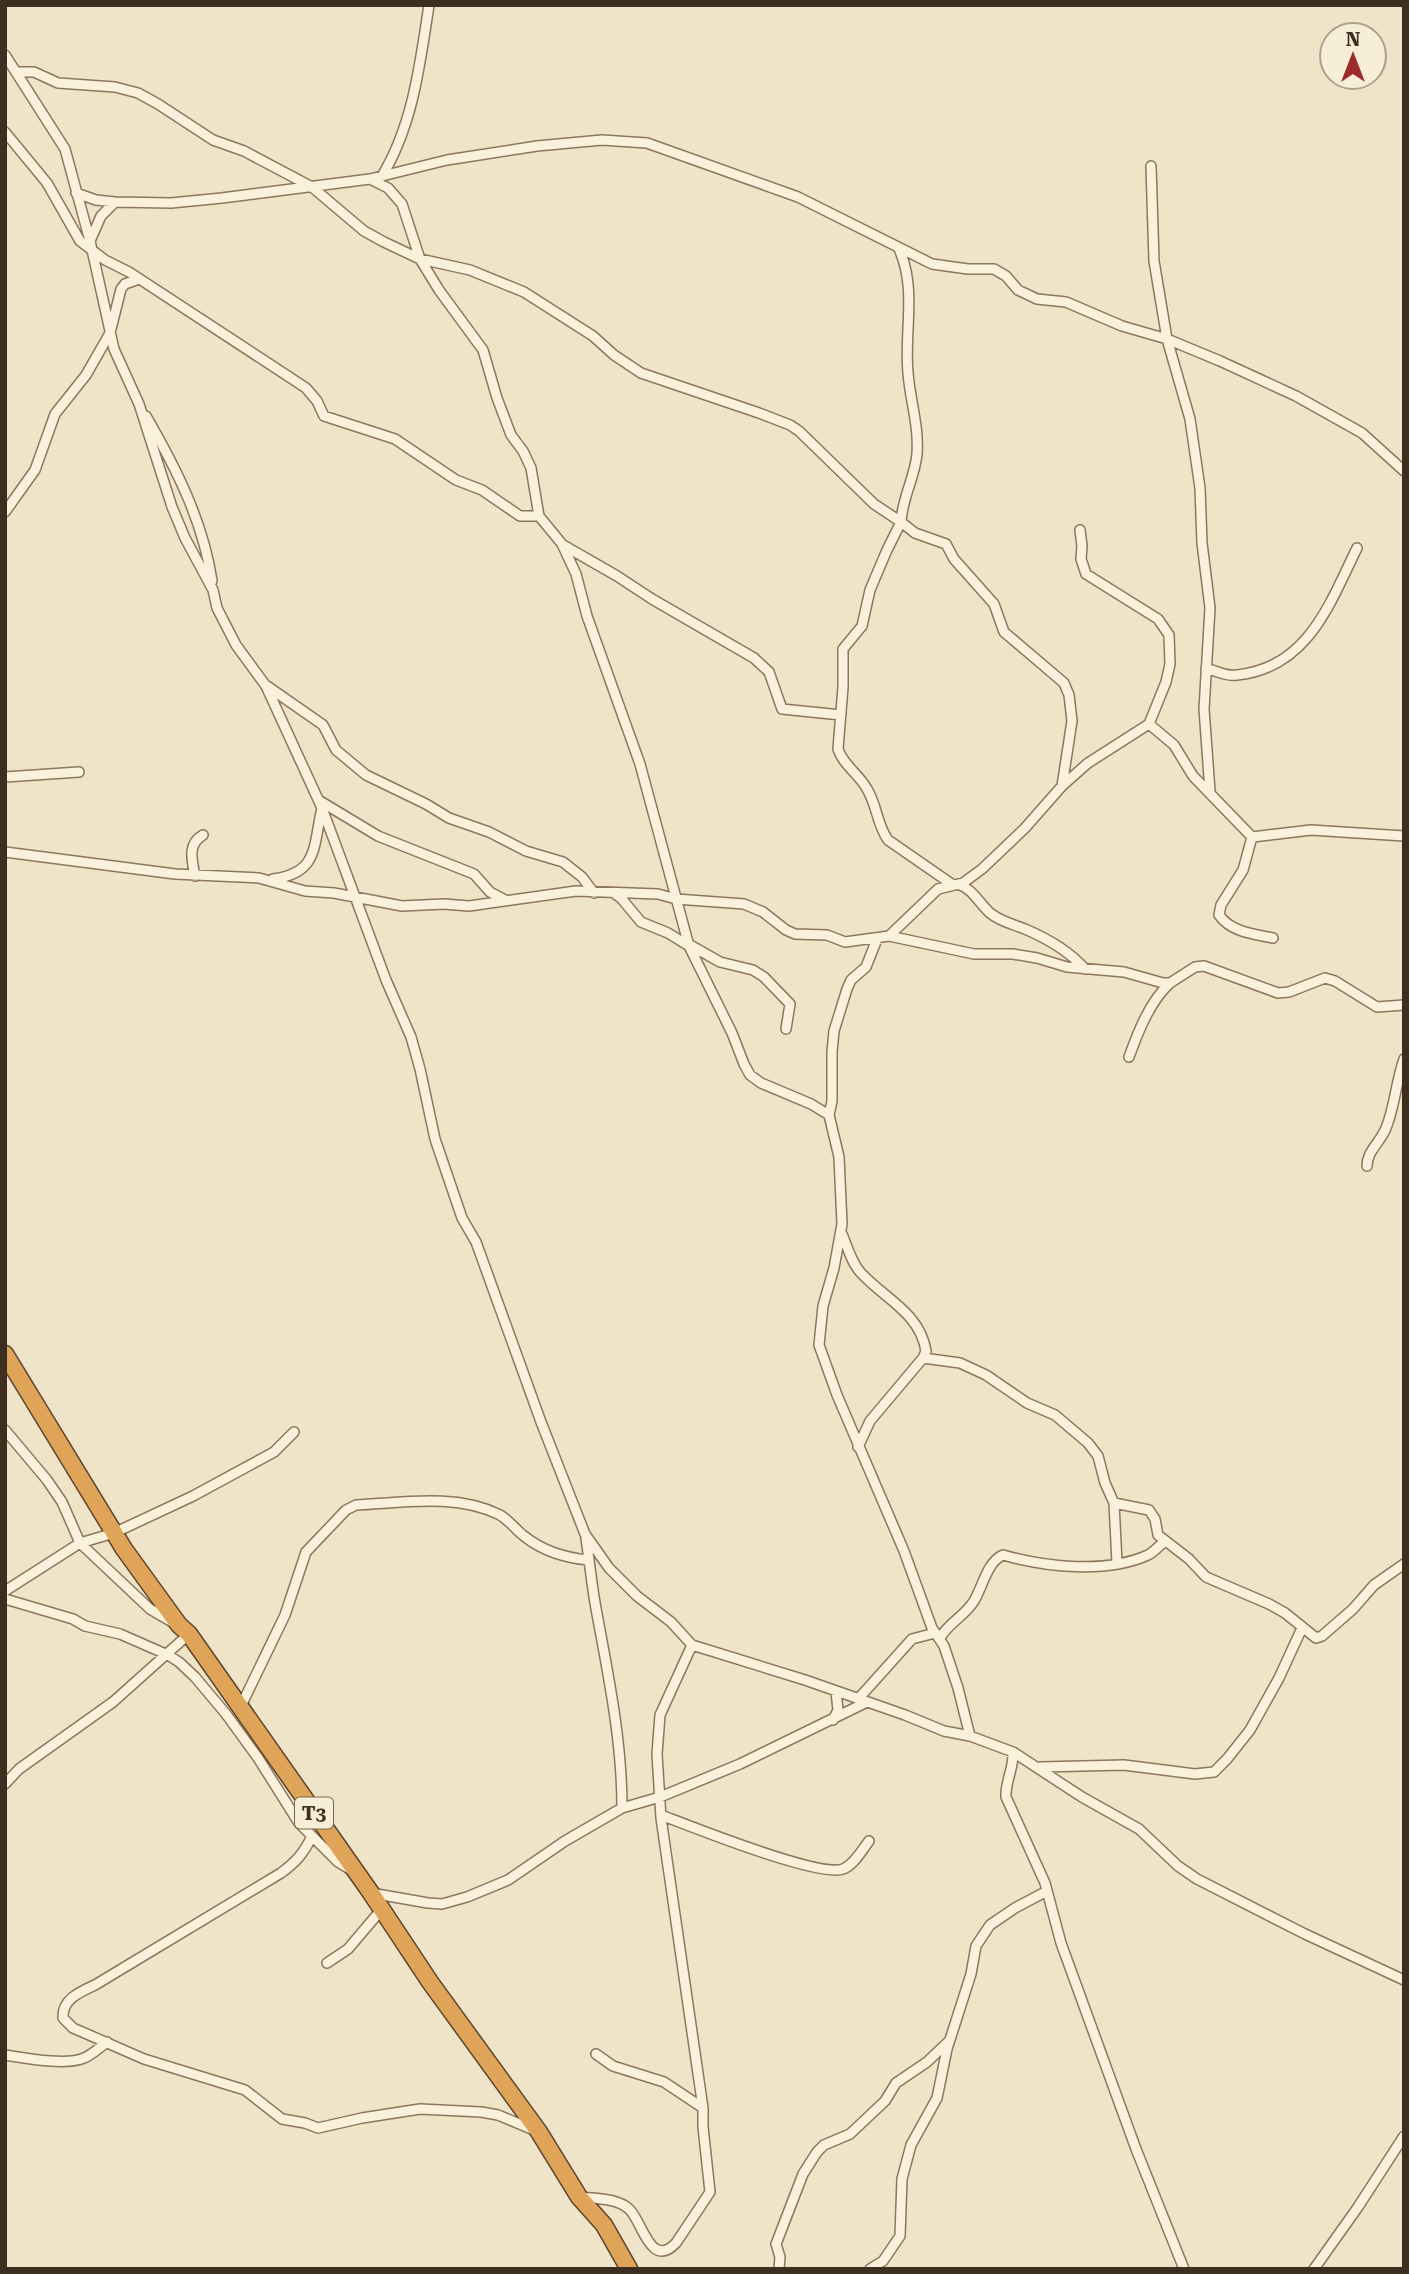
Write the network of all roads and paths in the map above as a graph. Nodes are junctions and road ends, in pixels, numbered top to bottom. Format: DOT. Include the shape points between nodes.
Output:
graph roads {
  1 [pos="429,5"];
  2 [pos="5,55"];
  3 [pos="17,72"];
  4 [pos="5,132"];
  5 [pos="1151,166"];
  6 [pos="382,176"];
  7 [pos="370,179"];
  8 [pos="312,187"];
  9 [pos="76,193"];
  10 [pos="115,202"];
  11 [pos="90,245"];
  12 [pos="899,249"];
  13 [pos="420,259"];
  14 [pos="139,279"];
  15 [pos="110,333"];
  16 [pos="1167,339"];
  17 [pos="139,404"];
  18 [pos="1404,471"];
  19 [pos="5,512"];
  20 [pos="539,516"];
  21 [pos="901,522"];
  22 [pos="1080,530"];
  23 [pos="562,544"];
  24 [pos="1357,548"];
  25 [pos="213,590"];
  26 [pos="1206,669"];
  27 [pos="266,686"];
  28 [pos="841,715"];
  29 [pos="1149,724"];
  30 [pos="79,772"];
  31 [pos="5,777"];
  32 [pos="1062,786"];
  33 [pos="1210,791"];
  34 [pos="320,804"];
  35 [pos="203,835"];
  36 [pos="1404,835"];
  37 [pos="1252,837"];
  38 [pos="5,852"];
  39 [pos="194,876"];
  40 [pos="670,876"];
  41 [pos="268,880"];
  42 [pos="955,884"];
  43 [pos="594,893"];
  44 [pos="614,893"];
  45 [pos="651,893"];
  46 [pos="354,896"];
  47 [pos="505,900"];
  48 [pos="676,900"];
  49 [pos="889,936"];
  50 [pos="1273,938"];
  51 [pos="877,939"];
  52 [pos="689,945"];
  53 [pos="1085,969"];
  54 [pos="1170,983"];
  55 [pos="1404,1005"];
  56 [pos="786,1029"];
  57 [pos="1129,1057"];
  58 [pos="1404,1059"];
  59 [pos="829,1115"];
  60 [pos="1367,1167"];
  61 [pos="841,1233"];
  62 [pos="5,1354"];
  63 [pos="923,1359"];
  64 [pos="5,1430"];
  65 [pos="294,1432"];
  66 [pos="858,1447"];
  67 [pos="1114,1503"];
  68 [pos="114,1533"];
  69 [pos="585,1534"];
  70 [pos="1165,1541"];
  71 [pos="80,1543"];
  72 [pos="589,1560"];
  73 [pos="1116,1563"];
  74 [pos="1404,1564"];
  75 [pos="5,1591"];
  76 [pos="5,1599"];
  77 [pos="1302,1628"];
  78 [pos="184,1629"];
  79 [pos="937,1636"];
  80 [pos="692,1646"];
  81 [pos="168,1655"];
  82 [pos="836,1692"];
  83 [pos="863,1700"];
  84 [pos="240,1708"];
  85 [pos="833,1720"];
  86 [pos="970,1736"];
  87 [pos="1013,1752"];
  88 [pos="1039,1767"];
  89 [pos="5,1784"];
  90 [pos="660,1797"];
  91 [pos="622,1808"];
  92 [pos="661,1815"];
  93 [pos="312,1836"];
  94 [pos="869,1841"];
  95 [pos="356,1872"];
  96 [pos="1047,1891"];
  97 [pos="371,1893"];
  98 [pos="381,1910"];
  99 [pos="327,1963"];
  100 [pos="1404,1980"];
  101 [pos="952,2038"];
  102 [pos="107,2042"];
  103 [pos="596,2054"];
  104 [pos="5,2055"];
  105 [pos="704,2108"];
  106 [pos="539,2132"];
  107 [pos="1404,2136"];
  108 [pos="579,2197"];
  109 [pos="629,2269"];
  110 [pos="779,2269"];
  111 [pos="870,2269"];
  112 [pos="1184,2269"];
  113 [pos="1314,2269"];
  1 -- 6 [label="street" via="415,93 402,137"];
  2 -- 3 [label="street"];
  3 -- 8 [label="street" via="34,72 58,83 138,93 213,140"];
  3 -- 9 [label="street" via="65,149"];
  4 -- 11 [label="street" via="47,183 80,241"];
  5 -- 16 [label="street" via="1154,261"];
  6 -- 7 [label="street"];
  6 -- 12 [label="street" via="537,146 634,140 798,197"];
  7 -- 8 [label="street"];
  7 -- 13 [label="street" via="388,188 402,204"];
  8 -- 10 [label="street" via="171,203"];
  8 -- 13 [label="street" via="364,230"];
  9 -- 10 [label="street"];
  9 -- 11 [label="street"];
  10 -- 11 [label="street" via="101,216"];
  11 -- 14 [label="street"];
  11 -- 15 [label="street"];
  12 -- 16 [label="street" via="932,264 995,269 1018,290 1037,299 1066,302"];
  12 -- 21 [label="street" via="907,279 908,374 917,432 916,462"];
  13 -- 20 [label="street" via="483,350 511,436 531,468"];
  13 -- 21 [label="street" via="470,270 524,292 641,373 795,427 874,504"];
  14 -- 15 [label="street" via="121,289"];
  14 -- 20 [label="street" via="306,387 324,416 395,439 520,516"];
  15 -- 17 [label="street"];
  15 -- 19 [label="street" via="86,375 55,414 35,470"];
  16 -- 18 [label="street" via="1321,409 1362,433"];
  16 -- 26 [label="street" via="1186,400 1200,488 1210,608"];
  17 -- 25 [label="street" via="172,507"];
  17 -- 25 [label="street" via="177,469 201,536"];
  20 -- 23 [label="street"];
  21 -- 28 [label="street" via="870,590 862,626 843,649"];
  21 -- 32 [label="street" via="915,533 946,544 994,604 1004,632 1064,683 1072,721"];
  22 -- 29 [label="street" via="1086,574 1158,619 1169,635 1166,682"];
  23 -- 28 [label="street" via="754,658 768,672 782,709"];
  23 -- 40 [label="street" via="636,753"];
  24 -- 26 [label="street" via="1320,624 1304,644 1251,672 1227,675"];
  25 -- 27 [label="street" via="236,645"];
  26 -- 33 [label="street"];
  27 -- 34 [label="street"];
  27 -- 43 [label="street" via="323,725 336,750 366,775 449,818 563,862"];
  28 -- 42 [label="street" via="840,757 867,788 882,832 898,848"];
  29 -- 32 [label="street"];
  29 -- 33 [label="street" via="1174,745 1193,776"];
  30 -- 31 [label="street"];
  32 -- 42 [label="street" via="982,869"];
  33 -- 37 [label="street"];
  34 -- 41 [label="street" via="310,860 294,875"];
  34 -- 46 [label="street"];
  34 -- 47 [label="street" via="378,836 474,874 490,892"];
  35 -- 39 [label="street" via="192,847"];
  36 -- 37 [label="street" via="1311,830"];
  37 -- 50 [label="street" via="1243,870 1219,915 1239,930"];
  38 -- 39 [label="street"];
  39 -- 41 [label="street"];
  40 -- 45 [label="street"];
  40 -- 48 [label="street"];
  41 -- 46 [label="street" via="305,891"];
  42 -- 49 [label="street" via="935,891"];
  42 -- 53 [label="street" via="967,887 998,919 1046,940"];
  43 -- 44 [label="street"];
  43 -- 47 [label="street"];
  44 -- 45 [label="street"];
  44 -- 52 [label="street" via="641,922"];
  45 -- 48 [label="street"];
  46 -- 47 [label="street" via="402,906 469,906"];
  46 -- 69 [label="street" via="411,1037 435,1139 462,1218 476,1242"];
  48 -- 51 [label="street" via="744,904 795,934 827,935 845,942"];
  48 -- 52 [label="street"];
  49 -- 51 [label="street"];
  49 -- 53 [label="street" via="963,953 1026,956"];
  51 -- 59 [label="street" via="866,967 847,989 834,1031"];
  52 -- 56 [label="street" via="764,977 790,1004"];
  52 -- 59 [label="street" via="750,1075"];
  53 -- 54 [label="street"];
  54 -- 55 [label="street" via="1204,966 1272,992 1289,992 1325,978 1377,1007"];
  54 -- 57 [label="street" via="1146,1018"];
  58 -- 60 [label="street" via="1387,1126 1368,1154"];
  59 -- 61 [label="street" via="839,1157"];
  61 -- 63 [label="street" via="852,1261 915,1322 926,1346"];
  61 -- 66 [label="street" via="823,1306 820,1346"];
  62 -- 68 [label="highway, T3"];
  63 -- 66 [label="street" via="870,1421"];
  63 -- 67 [label="street" via="960,1363 1055,1415 1098,1455"];
  64 -- 71 [label="street" via="62,1502"];
  65 -- 68 [label="street" via="274,1452"];
  66 -- 79 [label="street"];
  67 -- 70 [label="street" via="1149,1510"];
  67 -- 73 [label="street"];
  68 -- 71 [label="street"];
  68 -- 78 [label="highway, T3"];
  69 -- 72 [label="street"];
  69 -- 80 [label="street" via="608,1568"];
  70 -- 73 [label="street" via="1149,1555"];
  70 -- 77 [label="street" via="1206,1577 1269,1604"];
  71 -- 75 [label="street"];
  71 -- 78 [label="street" via="150,1609"];
  72 -- 84 [label="street" via="547,1551 499,1515 469,1505 429,1501 356,1505 306,1552 285,1615"];
  72 -- 91 [label="street" via="615,1705"];
  73 -- 79 [label="street" via="1062,1566 999,1556 971,1606"];
  74 -- 77 [label="street" via="1374,1584 1322,1636"];
  76 -- 81 [label="street" via="120,1634"];
  77 -- 88 [label="street" via="1256,1720 1214,1772 1124,1765"];
  78 -- 81 [label="street"];
  78 -- 84 [label="highway, T3"];
  79 -- 83 [label="street" via="912,1639"];
  79 -- 86 [label="street" via="954,1672"];
  80 -- 82 [label="street"];
  80 -- 90 [label="street" via="660,1715"];
  81 -- 89 [label="street"];
  81 -- 93 [label="street" via="195,1677 226,1714"];
  82 -- 83 [label="street"];
  82 -- 85 [label="street" via="838,1710"];
  83 -- 85 [label="street"];
  83 -- 86 [label="street" via="944,1731"];
  84 -- 95 [label="highway, T3"];
  85 -- 90 [label="street"];
  86 -- 87 [label="street"];
  87 -- 88 [label="street"];
  87 -- 96 [label="street" via="1006,1797"];
  88 -- 100 [label="street" via="1139,1829 1197,1879"];
  90 -- 91 [label="street"];
  90 -- 92 [label="street"];
  91 -- 97 [label="street" via="508,1880 467,1897 442,1904"];
  92 -- 94 [label="street" via="820,1869 849,1865"];
  92 -- 105 [label="street"];
  93 -- 95 [label="street" via="338,1862"];
  93 -- 102 [label="street" via="296,1862 281,1873 75,1995 64,2007 63,2018 73,2028"];
  95 -- 97 [label="highway, T3"];
  96 -- 101 [label="street" via="1006,1914 980,1936"];
  96 -- 112 [label="street" via="1061,1943"];
  97 -- 98 [label="highway, T3"];
  98 -- 99 [label="street" via="348,1949"];
  98 -- 106 [label="highway, T3"];
  101 -- 110 [label="street" via="896,2083 885,2101 850,2134 824,2145 809,2162 776,2244"];
  101 -- 111 [label="street" via="937,2098 911,2145 902,2179 900,2236 883,2261"];
  102 -- 104 [label="street" via="79,2060"];
  102 -- 106 [label="street" via="144,2059 245,2090 282,2119 318,2128 419,2109 498,2115"];
  103 -- 105 [label="street" via="613,2066 664,2082"];
  105 -- 108 [label="street" via="710,2192 671,2247 655,2249 628,2208"];
  106 -- 108 [label="highway, T3"];
  107 -- 113 [label="street"];
  108 -- 109 [label="highway, T3" via="604,2225"];
}
